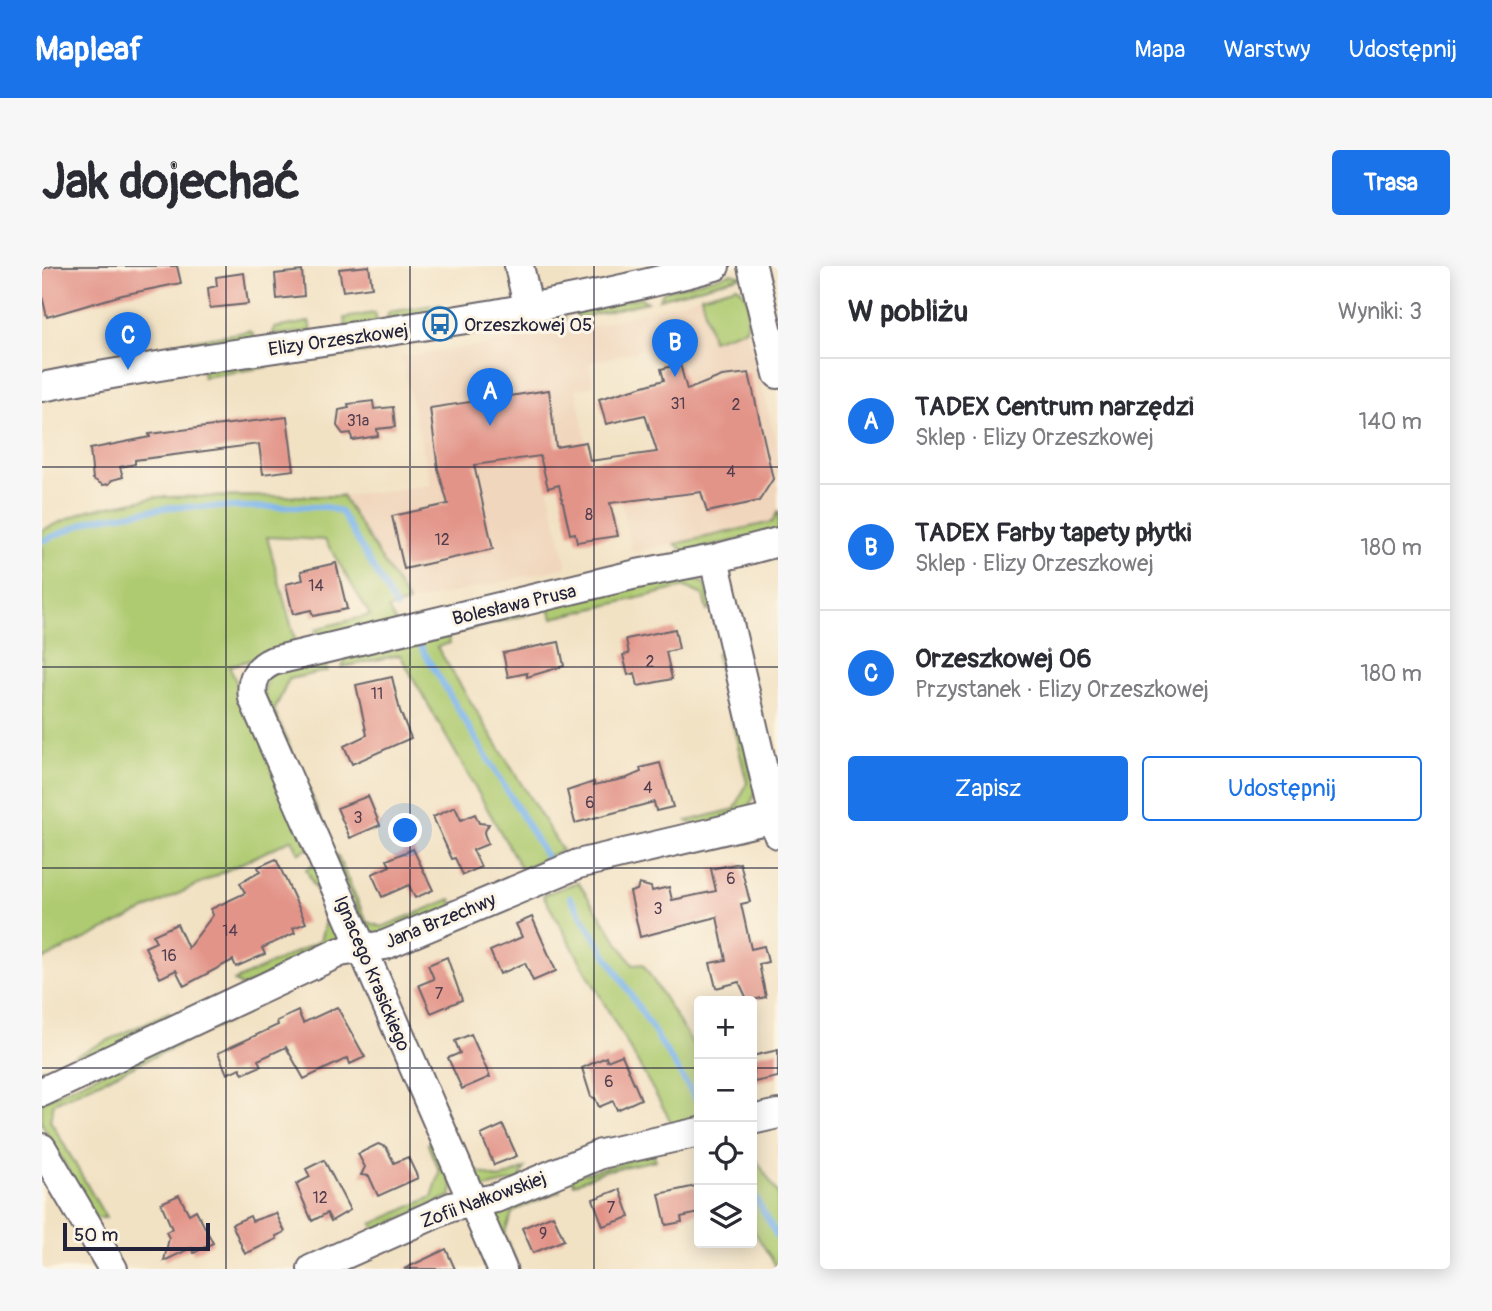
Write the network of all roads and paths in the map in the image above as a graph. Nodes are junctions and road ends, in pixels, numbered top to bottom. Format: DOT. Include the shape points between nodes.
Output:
graph roads {
  1 [pos="519,266"];
  2 [pos="715,266"];
  3 [pos="752,266"];
  4 [pos="529,310"];
  5 [pos="778,374"];
  6 [pos="42,387"];
  7 [pos="778,542"];
  8 [pos="714,559"];
  9 [pos="255,676"];
  10 [pos="776,826"];
  11 [pos="361,948"];
  12 [pos="42,1091"];
  13 [pos="778,1114"];
  14 [pos="757,1119"];
  15 [pos="694,1133"];
  16 [pos="42,1148"];
  17 [pos="473,1204"];
  18 [pos="113,1269"];
  19 [pos="312,1269"];
  20 [pos="502,1269"];
  1 -- 4 [label="street"];
  2 -- 4 [label="street, Elizy Orzeszkowej" via="633,289"];
  3 -- 5 [label="street"];
  4 -- 6 [label="street, Elizy Orzeszkowej"];
  7 -- 8 [label="street, Bolesława Prusa"];
  8 -- 9 [label="street, Bolesława Prusa" via="317,650 264,665"];
  8 -- 10 [label="street"];
  9 -- 11 [label="street, Ignacego Krasickiego" via="253,698"];
  10 -- 11 [label="street, Jana Brzechwy" via="578,864 385,945"];
  11 -- 12 [label="street, Jana Brzechwy" via="340,952"];
  11 -- 17 [label="street, Ignacego Krasickiego"];
  13 -- 14 [label="street"];
  15 -- 17 [label="street, Zofii Nałkowskiej" via="601,1154"];
  16 -- 18 [label="street"];
  17 -- 19 [label="street, Zofii Nałkowskiej" via="451,1207"];
  17 -- 20 [label="street, Ignacego Krasickiego"];
}
